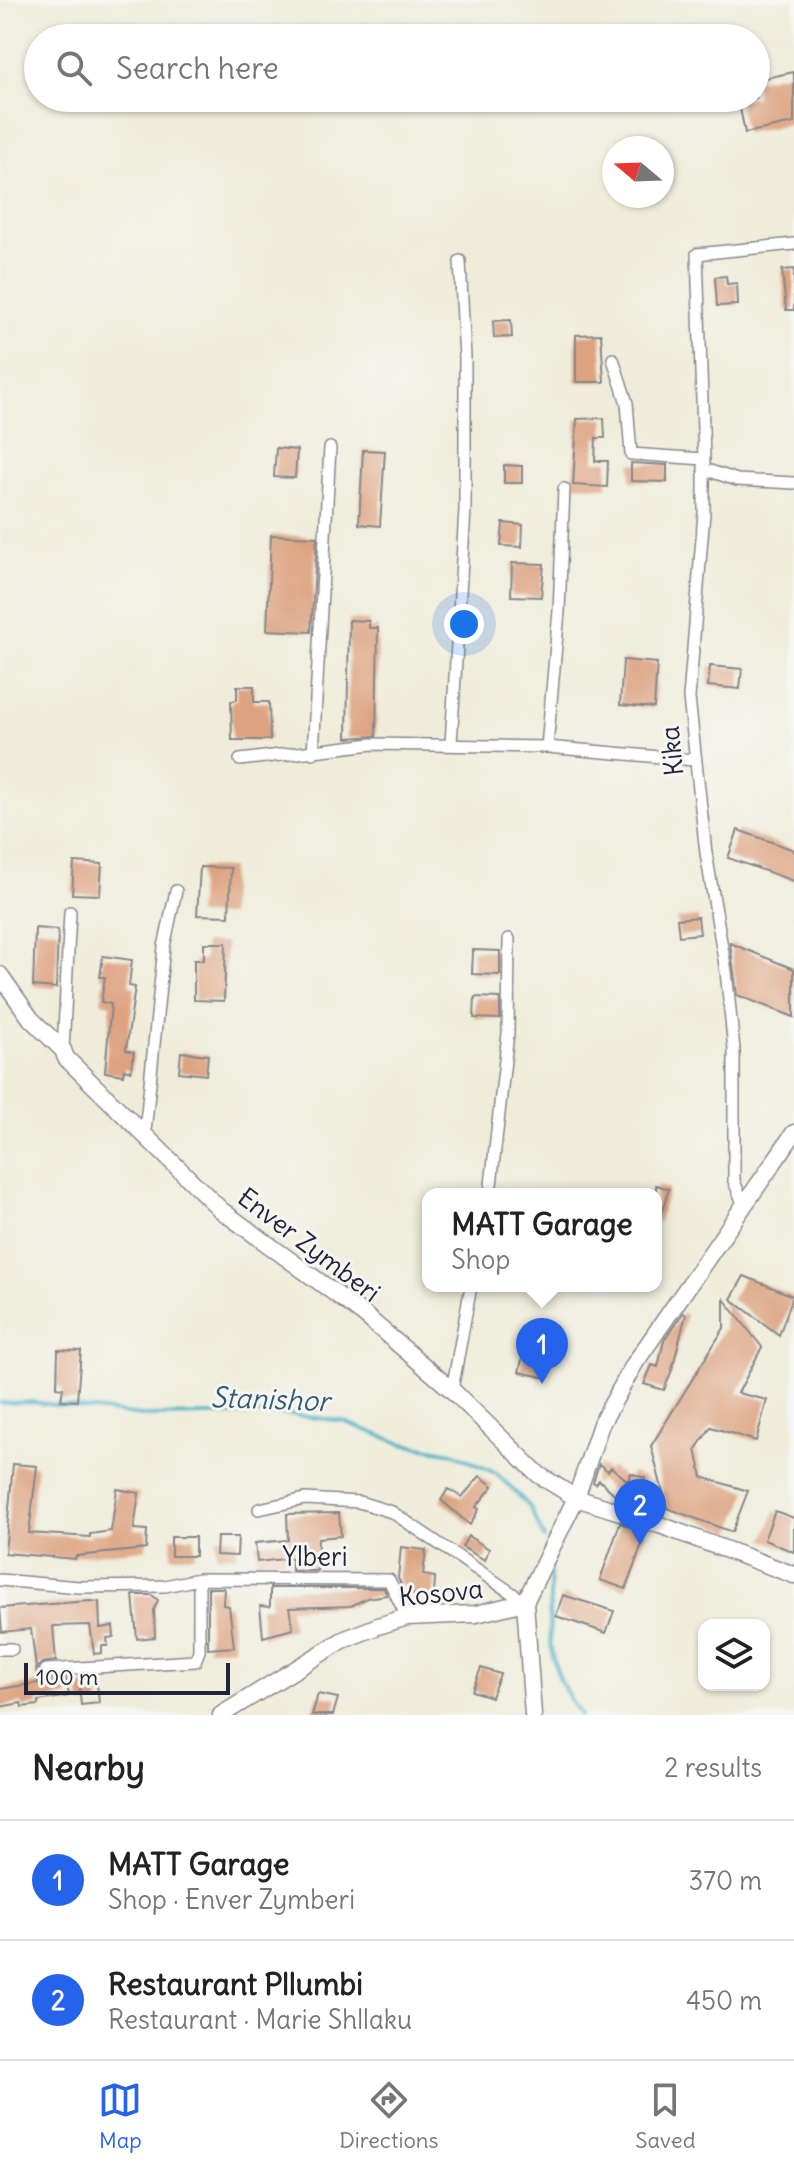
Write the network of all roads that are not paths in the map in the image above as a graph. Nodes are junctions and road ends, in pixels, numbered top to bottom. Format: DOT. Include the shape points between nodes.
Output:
graph roads {
  1 [pos="794,244"];
  2 [pos="460,261"];
  3 [pos="613,359"];
  4 [pos="330,448"];
  5 [pos="704,464"];
  6 [pos="794,483"];
  7 [pos="564,489"];
  8 [pos="451,744"];
  9 [pos="547,747"];
  10 [pos="313,753"];
  11 [pos="240,760"];
  12 [pos="694,760"];
  13 [pos="176,891"];
  14 [pos="70,912"];
  15 [pos="509,939"];
  16 [pos="0,975"];
  17 [pos="63,1050"];
  18 [pos="145,1132"];
  19 [pos="794,1133"];
  20 [pos="491,1188"];
  21 [pos="744,1206"];
  22 [pos="470,1292"];
  23 [pos="452,1390"];
  24 [pos="576,1498"];
  25 [pos="259,1509"];
  26 [pos="794,1575"];
  27 [pos="199,1579"];
  28 [pos="0,1580"];
  29 [pos="525,1602"];
  30 [pos="407,1617"];
  31 [pos="46,1670"];
  32 [pos="221,1715"];
  33 [pos="533,1715"];
  1 -- 5 [label="street, Kika" via="697,254"];
  2 -- 8 [label="street" via="465,510"];
  3 -- 5 [label="street" via="627,403 631,454"];
  4 -- 10 [label="street"];
  5 -- 6 [label="street" via="737,480"];
  5 -- 12 [label="street, Kika" via="689,698"];
  7 -- 9 [label="street"];
  8 -- 9 [label="street"];
  8 -- 10 [label="street" via="372,744"];
  9 -- 12 [label="street"];
  10 -- 11 [label="street"];
  12 -- 21 [label="street, Kika" via="726,971 734,1050 734,1181"];
  13 -- 18 [label="street" via="164,947"];
  14 -- 17 [label="street"];
  15 -- 20 [label="street" via="508,1033"];
  16 -- 17 [label="street, Enver Zymberi" via="31,1019"];
  17 -- 18 [label="street, Enver Zymberi"];
  18 -- 23 [label="street, Enver Zymberi" via="221,1210 362,1313"];
  19 -- 21 [label="street"];
  21 -- 24 [label="street" via="635,1363 601,1424"];
  22 -- 23 [label="street"];
  23 -- 24 [label="street, Enver Zymberi" via="539,1475"];
  24 -- 26 [label="street, Enver Zymberi"];
  24 -- 29 [label="street"];
  25 -- 29 [label="street" via="305,1499 359,1502 392,1512"];
  27 -- 28 [label="street, Ylberi" via="165,1586 79,1587"];
  27 -- 30 [label="street, Ylberi" via="389,1580"];
  27 -- 31 [label="street" via="195,1661"];
  29 -- 30 [label="street, Kosova" via="476,1614"];
  29 -- 33 [label="street"];
  30 -- 32 [label="street, Kosova" via="343,1640"];
}
